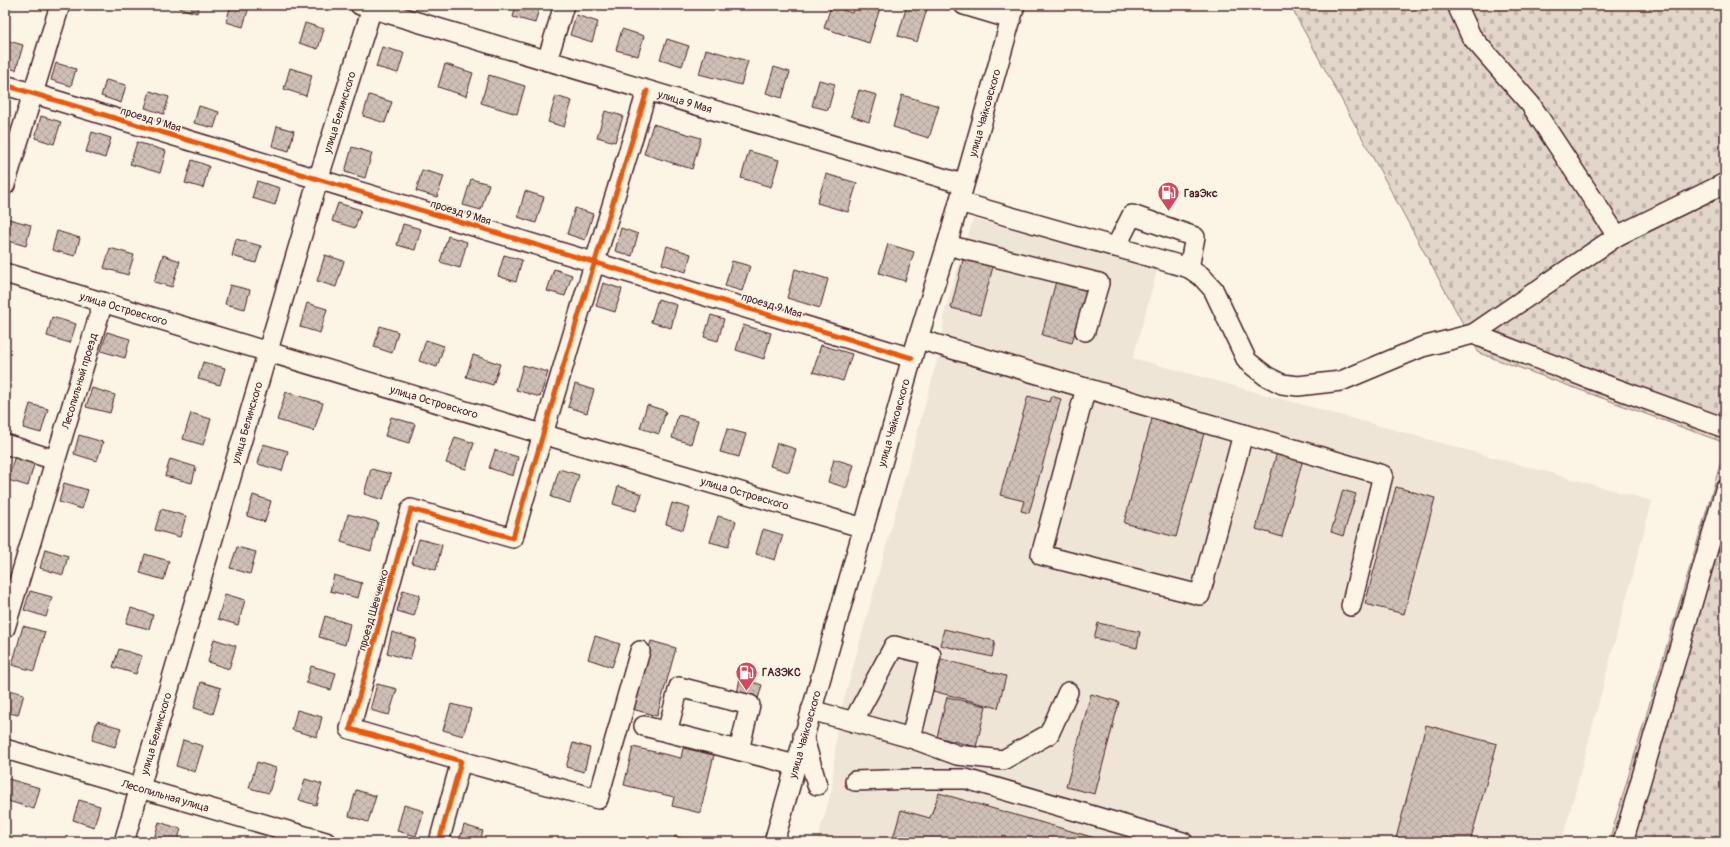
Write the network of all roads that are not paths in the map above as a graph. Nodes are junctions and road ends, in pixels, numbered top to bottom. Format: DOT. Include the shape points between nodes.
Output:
graph roads {
  1 [pos="60,5"];
  2 [pos="564,5"];
  3 [pos="964,5"];
  4 [pos="1457,5"];
  5 [pos="368,6"];
  6 [pos="1013,12"];
  7 [pos="547,60"];
  8 [pos="5,85"];
  9 [pos="647,91"];
  10 [pos="33,94"];
  11 [pos="318,180"];
  12 [pos="1725,183"];
  13 [pos="5,185"];
  14 [pos="961,193"];
  15 [pos="1617,236"];
  16 [pos="947,245"];
  17 [pos="1116,247"];
  18 [pos="596,263"];
  19 [pos="1189,268"];
  20 [pos="5,272"];
  21 [pos="103,302"];
  22 [pos="1085,330"];
  23 [pos="1473,334"];
  24 [pos="918,339"];
  25 [pos="267,352"];
  26 [pos="912,358"];
  27 [pos="1086,388"];
  28 [pos="1725,428"];
  29 [pos="542,434"];
  30 [pos="1243,434"];
  31 [pos="5,444"];
  32 [pos="55,460"];
  33 [pos="1725,490"];
  34 [pos="864,528"];
  35 [pos="11,585"];
  36 [pos="1351,606"];
  37 [pos="5,628"];
  38 [pos="640,651"];
  39 [pos="1068,692"];
  40 [pos="811,710"];
  41 [pos="853,722"];
  42 [pos="644,726"];
  43 [pos="667,732"];
  44 [pos="803,735"];
  45 [pos="912,738"];
  46 [pos="5,749"];
  47 [pos="739,750"];
  48 [pos="461,761"];
  49 [pos="795,764"];
  50 [pos="855,781"];
  51 [pos="817,786"];
  52 [pos="140,788"];
  53 [pos="124,842"];
  54 [pos="326,842"];
  55 [pos="439,842"];
  56 [pos="774,842"];
  57 [pos="1183,842"];
  58 [pos="1623,842"];
  1 -- 10 [label="street"];
  2 -- 7 [label="street"];
  3 -- 6 [label="street"];
  4 -- 15 [label="street" via="1471,36 1531,104"];
  5 -- 7 [label="street, улица 9 Мая"];
  5 -- 11 [label="street, улица Белинского"];
  6 -- 14 [label="street, улица Чайковского"];
  7 -- 9 [label="street, улица 9 Мая"];
  8 -- 10 [label="street, проезд 9 Мая"];
  9 -- 14 [label="street, улица 9 Мая"];
  9 -- 18 [label="street"];
  10 -- 11 [label="street, проезд 9 Мая"];
  10 -- 13 [label="street"];
  11 -- 18 [label="street, проезд 9 Мая"];
  11 -- 25 [label="street, улица Белинского"];
  12 -- 15 [label="street"];
  14 -- 16 [label="street, улица Чайковского"];
  14 -- 17 [label="street, улица 9 Мая"];
  15 -- 23 [label="street"];
  16 -- 22 [label="street" via="1098,283"];
  16 -- 24 [label="street, улица Чайковского"];
  17 -- 19 [label="street, улица 9 Мая"];
  17 -- 19 [label="street" via="1132,215 1195,237"];
  18 -- 26 [label="street, проезд 9 Мая"];
  18 -- 29 [label="street"];
  19 -- 23 [label="street" via="1201,276 1212,289 1247,361 1266,376 1282,384 1298,386 1341,381 1422,347"];
  20 -- 21 [label="street, улица Островского"];
  21 -- 25 [label="street, улица Островского"];
  21 -- 32 [label="street, Лесопильный проезд"];
  23 -- 28 [label="street"];
  24 -- 26 [label="street, улица Чайковского"];
  24 -- 27 [label="street"];
  25 -- 29 [label="street, улица Островского"];
  25 -- 52 [label="street, улица Белинского"];
  26 -- 34 [label="street, улица Чайковского"];
  27 -- 30 [label="street"];
  27 -- 30 [label="street" via="1041,555 1200,595"];
  29 -- 34 [label="street, улица Островского"];
  29 -- 48 [label="street, проезд Шевченко" via="513,538 411,510 350,729"];
  30 -- 36 [label="street" via="1384,475"];
  31 -- 32 [label="street"];
  32 -- 35 [label="street, Лесопильный проезд"];
  33 -- 58 [label="street"];
  34 -- 40 [label="street, улица Чайковского"];
  35 -- 37 [label="street, Лесопильный проезд"];
  38 -- 48 [label="street, проезд Шевченко" via="598,799"];
  39 -- 45 [label="street" via="1049,734 1004,760 956,755"];
  40 -- 41 [label="street"];
  40 -- 44 [label="street, улица Чайковского"];
  41 -- 45 [label="street"];
  41 -- 45 [label="street" via="894,646 930,655"];
  42 -- 43 [label="street"];
  43 -- 47 [label="street"];
  43 -- 47 [label="street" via="679,687 750,705"];
  44 -- 49 [label="street, улица Чайковского"];
  44 -- 51 [label="street"];
  46 -- 52 [label="street, Лесопильная улица"];
  47 -- 49 [label="street"];
  48 -- 55 [label="street"];
  49 -- 56 [label="street, улица Чайковского"];
  50 -- 57 [label="street" via="966,779"];
  52 -- 53 [label="street, улица Белинского"];
  52 -- 54 [label="street, Лесопильная улица"];
}
